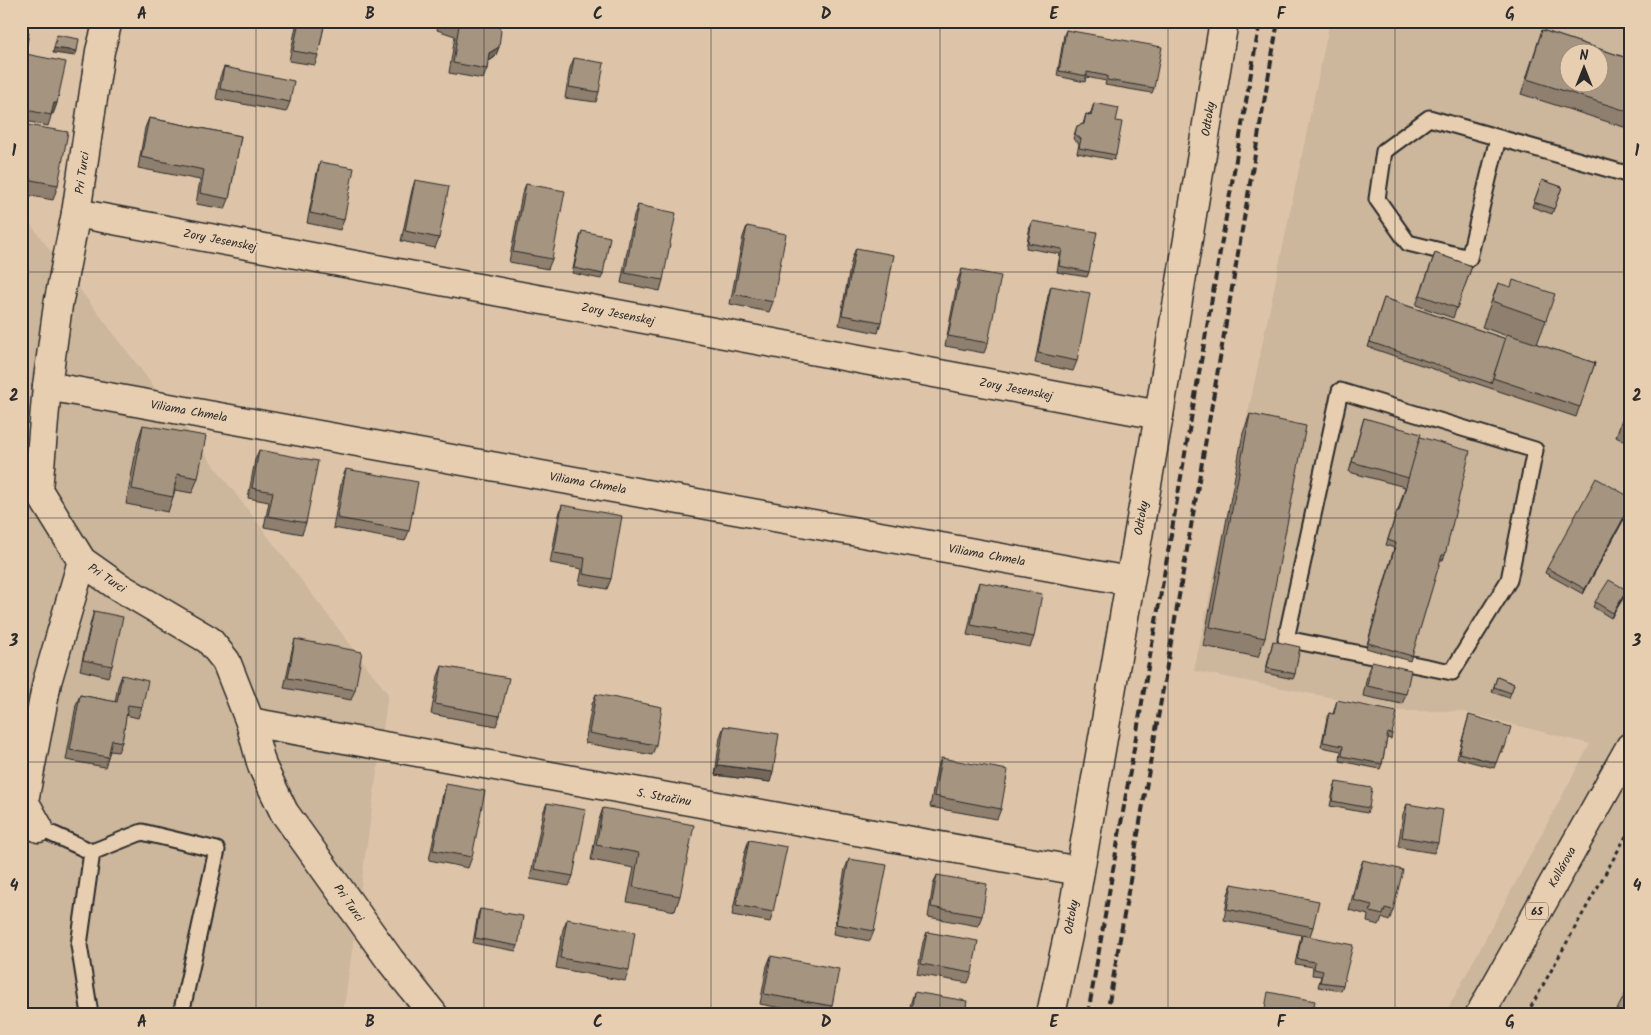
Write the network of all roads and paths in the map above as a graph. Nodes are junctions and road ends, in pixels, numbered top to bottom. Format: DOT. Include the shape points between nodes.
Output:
graph roads {
  1 [pos="108,21"];
  2 [pos="1224,21"];
  3 [pos="1498,138"];
  4 [pos="1630,175"];
  5 [pos="76,214"];
  6 [pos="47,386"];
  7 [pos="1159,416"];
  8 [pos="82,561"];
  9 [pos="1129,580"];
  10 [pos="1509,580"];
  11 [pos="250,722"];
  12 [pos="1630,747"];
  13 [pos="40,828"];
  14 [pos="1630,829"];
  15 [pos="92,852"];
  16 [pos="1079,871"];
  17 [pos="90,1014"];
  18 [pos="181,1014"];
  19 [pos="433,1014"];
  20 [pos="1051,1014"];
  21 [pos="1480,1014"];
  22 [pos="1527,1014"];
  1 -- 5 [label="street, Pri Turci" via="100,51"];
  2 -- 7 [label="street, Odtoky"];
  3 -- 3 [label="lane" via="1429,118 1384,151 1377,199 1408,243 1469,258"];
  3 -- 4 [label="lane"];
  5 -- 6 [label="street, Pri Turci" via="58,305"];
  5 -- 7 [label="street, Zory Jesenskej"];
  6 -- 8 [label="street, Pri Turci" via="38,490"];
  6 -- 9 [label="street, Viliama Chmela"];
  7 -- 9 [label="street, Odtoky"];
  8 -- 11 [label="street, Pri Turci" via="209,640 226,661"];
  8 -- 13 [label="street" via="47,682 24,801"];
  9 -- 16 [label="street, Odtoky"];
  10 -- 10 [label="lane" via="1535,450 1340,391 1286,639 1452,672"];
  11 -- 16 [label="street, S. Stračinu"];
  11 -- 19 [label="street, Pri Turci" via="262,766 284,812 390,960"];
  12 -- 21 [label="street, Kollárova / 65"];
  13 -- 15 [label="lane"];
  14 -- 22 [label="path"];
  15 -- 17 [label="lane" via="79,945"];
  15 -- 18 [label="lane" via="142,832 217,850"];
  16 -- 20 [label="street, Odtoky"];
}
